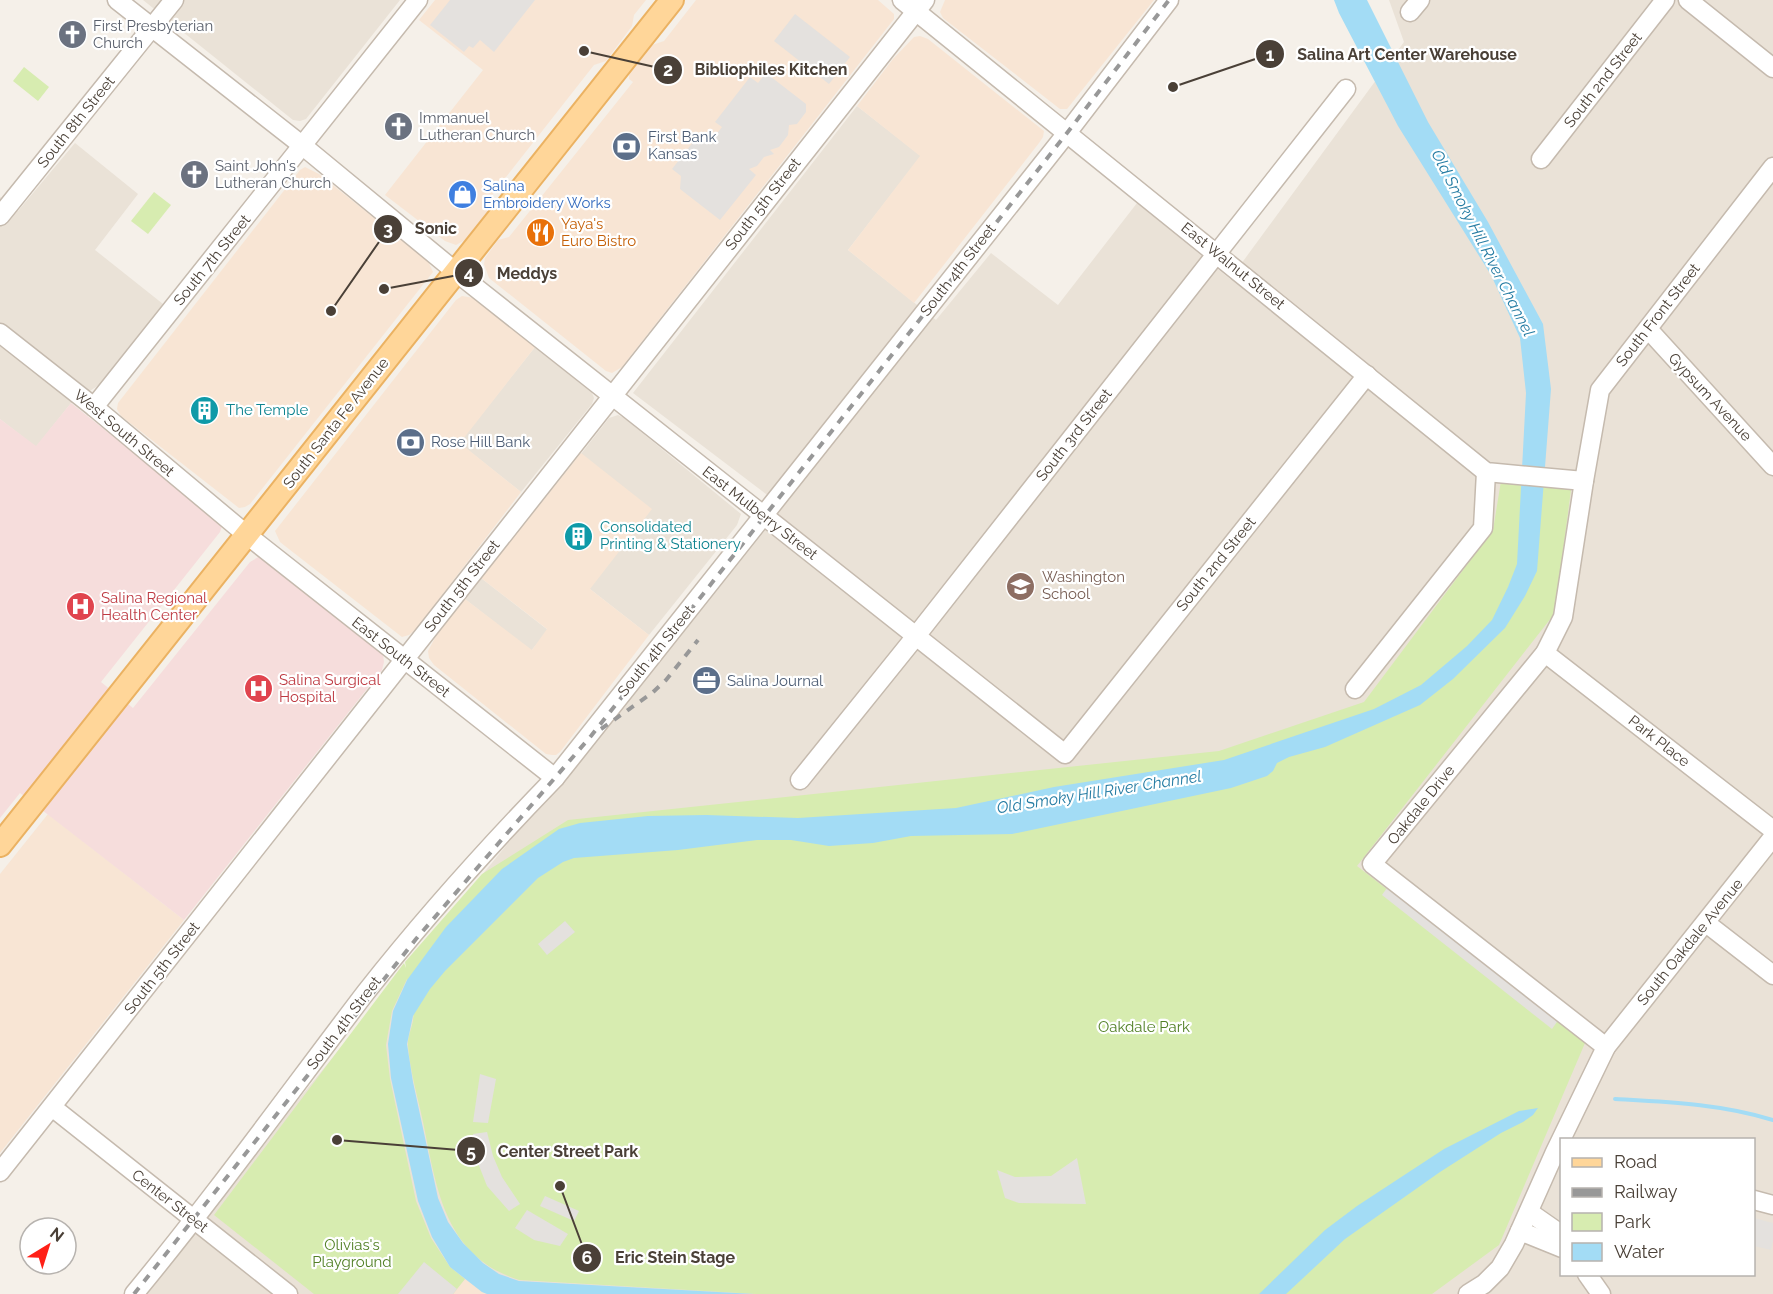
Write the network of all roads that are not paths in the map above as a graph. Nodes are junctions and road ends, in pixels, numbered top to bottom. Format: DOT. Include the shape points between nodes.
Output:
graph roads {
  1 [pos="117,0"];
  2 [pos="174,0"];
  3 [pos="418,0"];
  4 [pos="672,0"];
  5 [pos="1169,0"];
  6 [pos="1665,0"];
  7 [pos="1688,0"];
  8 [pos="914,4"];
  9 [pos="152,28"];
  10 [pos="1773,68"];
  11 [pos="1346,89"];
  12 [pos="1067,133"];
  13 [pos="303,146"];
  14 [pos="1541,159"];
  15 [pos="1773,166"];
  16 [pos="0,216"];
  17 [pos="1217,254"];
  18 [pos="456,272"];
  19 [pos="1648,329"];
  20 [pos="0,333"];
  21 [pos="1367,375"];
  22 [pos="613,396"];
  23 [pos="94,407"];
  24 [pos="1773,466"];
  25 [pos="1486,471"];
  26 [pos="1576,481"];
  27 [pos="764,516"];
  28 [pos="247,535"];
  29 [pos="916,636"];
  30 [pos="1545,653"];
  31 [pos="404,660"];
  32 [pos="1355,689"];
  33 [pos="1065,754"];
  34 [pos="555,778"];
  35 [pos="800,780"];
  36 [pos="1773,830"];
  37 [pos="1773,837"];
  38 [pos="0,845"];
  39 [pos="1706,923"];
  40 [pos="1773,975"];
  41 [pos="1606,1047"];
  42 [pos="52,1107"];
  43 [pos="1562,1138"];
  44 [pos="1560,1142"];
  45 [pos="0,1172"];
  46 [pos="1755,1200"];
  47 [pos="1773,1205"];
  48 [pos="1529,1212"];
  49 [pos="194,1220"];
  50 [pos="1520,1231"];
  51 [pos="1560,1234"];
  52 [pos="1560,1247"];
  53 [pos="1588,1276"];
  54 [pos="134,1294"];
  55 [pos="288,1294"];
  56 [pos="1468,1294"];
  57 [pos="1601,1294"];
  1 -- 9 [label="street, East Mulberry Street"];
  2 -- 9 [label="street, South 8th Street"];
  3 -- 13 [label="street, South 7th Street"];
  4 -- 18 [label="main road, South Santa Fe Avenue"];
  5 -- 12 [label="street, South 4th Street"];
  6 -- 14 [label="street, South 2nd Street"];
  7 -- 10 [label="street"];
  8 -- 12 [label="street, East Walnut Street"];
  8 -- 22 [label="street, South 5th Street"];
  9 -- 13 [label="street, East Mulberry Street"];
  9 -- 16 [label="street, South 8th Street"];
  11 -- 17 [label="street, South 3rd Street"];
  12 -- 17 [label="street, East Walnut Street"];
  12 -- 27 [label="street, South 4th Street"];
  13 -- 18 [label="street, East Mulberry Street"];
  13 -- 23 [label="street, South 7th Street"];
  15 -- 19 [label="street, South Front Street"];
  17 -- 21 [label="street, East Walnut Street"];
  17 -- 29 [label="street, South 3rd Street"];
  18 -- 22 [label="street, East Mulberry Street"];
  18 -- 28 [label="main road, South Santa Fe Avenue"];
  19 -- 24 [label="street, Gypsum Avenue"];
  19 -- 26 [label="street, South Front Street" via="1600,390"];
  20 -- 23 [label="street, West South Street"];
  21 -- 25 [label="street, East Walnut Street"];
  21 -- 33 [label="street, South 2nd Street"];
  22 -- 27 [label="street, East Mulberry Street"];
  22 -- 31 [label="street, South 5th Street"];
  23 -- 28 [label="street, West South Street"];
  25 -- 26 [label="street"];
  25 -- 32 [label="street" via="1483,528"];
  26 -- 30 [label="street, Oakdale Drive" via="1563,617"];
  27 -- 29 [label="street, East Mulberry Street"];
  27 -- 34 [label="street, South 4th Street"];
  28 -- 31 [label="street, East South Street"];
  28 -- 38 [label="main road, South Santa Fe Avenue"];
  29 -- 33 [label="street, East Mulberry Street"];
  29 -- 35 [label="street, South 3rd Street"];
  30 -- 36 [label="street, Park Place"];
  30 -- 41 [label="street, Oakdale Drive" via="1372,864"];
  31 -- 34 [label="street, East South Street"];
  31 -- 42 [label="street, South 5th Street"];
  34 -- 49 [label="street, South 4th Street" via="474,862 367,991"];
  37 -- 39 [label="street, South Oakdale Avenue"];
  39 -- 40 [label="street"];
  39 -- 41 [label="street, South Oakdale Avenue"];
  41 -- 43 [label="street, South Oakdale Avenue"];
  42 -- 45 [label="street, South 5th Street"];
  42 -- 49 [label="street, Center Street"];
  44 -- 48 [label="street, South Oakdale Avenue"];
  46 -- 47 [label="street"];
  48 -- 50 [label="street, South Oakdale Avenue"];
  48 -- 51 [label="street"];
  49 -- 54 [label="street, South 4th Street"];
  49 -- 55 [label="street, Center Street"];
  50 -- 52 [label="street"];
  50 -- 56 [label="street, South Oakdale Avenue" via="1500,1268"];
  53 -- 57 [label="street"];
}
